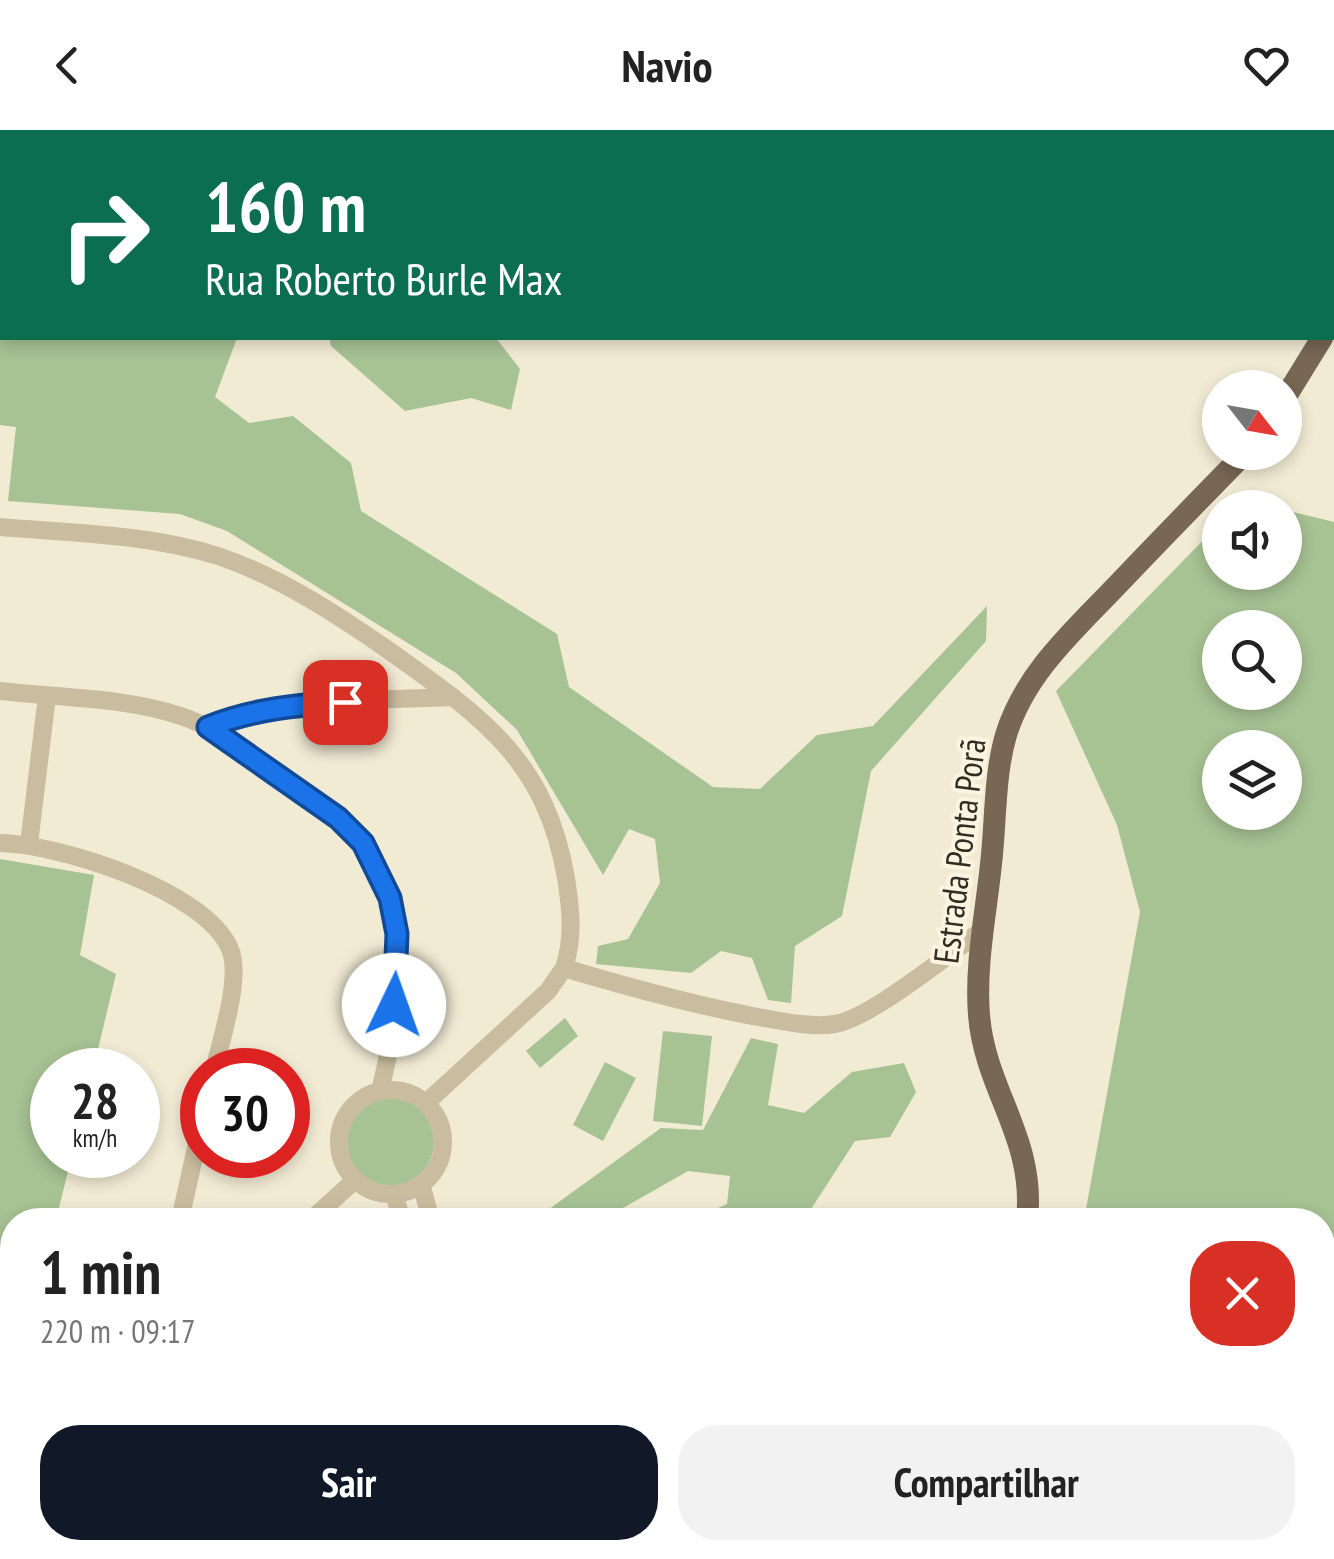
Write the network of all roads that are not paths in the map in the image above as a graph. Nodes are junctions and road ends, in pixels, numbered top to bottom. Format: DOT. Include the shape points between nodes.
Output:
graph roads {
  1 [pos="1321,340"];
  2 [pos="1302,370"];
  3 [pos="1229,470"];
  4 [pos="0,526"];
  5 [pos="0,691"];
  6 [pos="47,696"];
  7 [pos="453,697"];
  8 [pos="208,727"];
  9 [pos="0,843"];
  10 [pos="29,844"];
  11 [pos="984,928"];
  12 [pos="564,968"];
  13 [pos="218,1048"];
  14 [pos="380,1091"];
  15 [pos="426,1103"];
  16 [pos="189,1178"];
  17 [pos="355,1180"];
  18 [pos="420,1184"];
  19 [pos="394,1194"];
  20 [pos="183,1208"];
  21 [pos="325,1208"];
  22 [pos="398,1208"];
  23 [pos="428,1208"];
  24 [pos="1028,1208"];
  1 -- 2 [label="main road"];
  3 -- 11 [label="main road, Estrada Ponta Porã" via="1056,650 1024,694 1006,736"];
  4 -- 7 [label="street" via="176,545 220,557 326,609"];
  5 -- 6 [label="street"];
  6 -- 8 [label="street" via="151,708"];
  6 -- 10 [label="street"];
  7 -- 8 [label="street" via="272,707"];
  7 -- 12 [label="street" via="488,725 539,789 555,828 570,905 572,942"];
  8 -- 14 [label="street" via="338,818 376,867 397,934 391,1037"];
  9 -- 10 [label="street"];
  10 -- 13 [label="street" via="145,882 220,932 232,952 232,978"];
  11 -- 12 [label="street" via="836,1024 714,1009"];
  11 -- 24 [label="main road, Estrada Ponta Porã" via="979,1017 985,1052 1027,1163"];
  12 -- 15 [label="street" via="548,991"];
  14 -- 15 [label="street" via="408,1093"];
  14 -- 17 [label="street" via="352,1107 339,1136"];
  15 -- 18 [label="street" via="442,1142 440,1158"];
  16 -- 20 [label="street"];
  17 -- 19 [label="street"];
  17 -- 21 [label="street"];
  18 -- 19 [label="street"];
  18 -- 23 [label="street"];
  19 -- 22 [label="street"];
}
